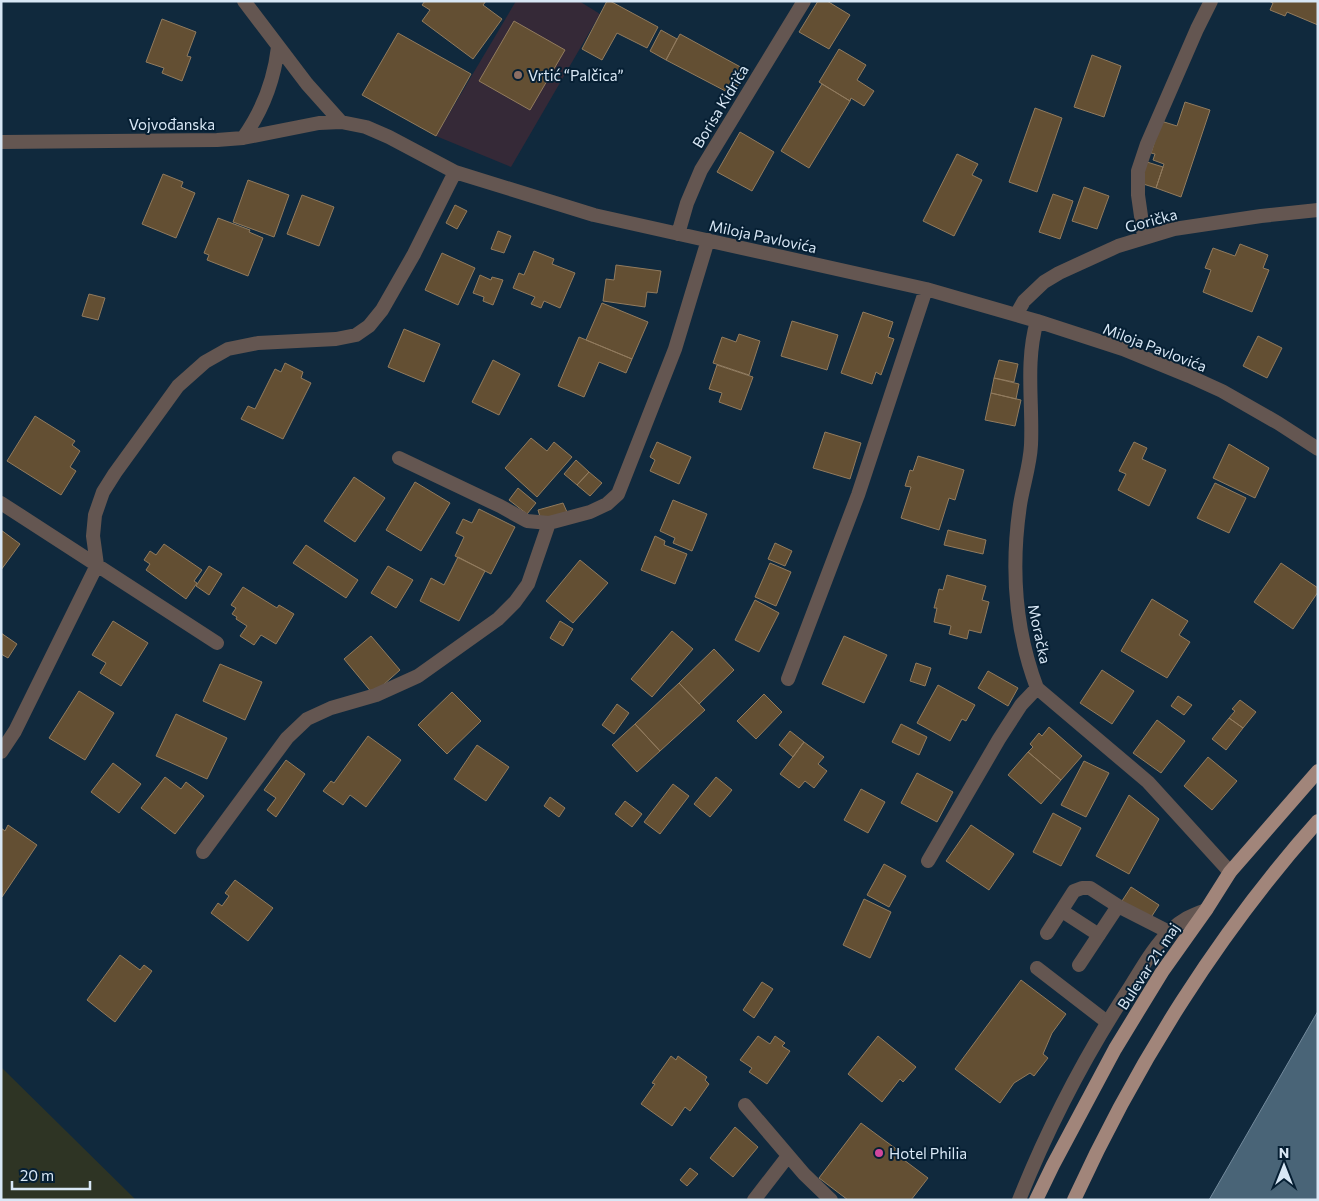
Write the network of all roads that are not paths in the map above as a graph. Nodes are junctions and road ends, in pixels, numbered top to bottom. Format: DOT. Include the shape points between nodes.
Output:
graph roads {
  1 [pos="244,1"];
  2 [pos="804,1"];
  3 [pos="1211,1"];
  4 [pos="278,47"];
  5 [pos="341,122"];
  6 [pos="244,138"];
  7 [pos="1,142"];
  8 [pos="455,172"];
  9 [pos="1318,210"];
  10 [pos="678,234"];
  11 [pos="1144,237"];
  12 [pos="708,240"];
  13 [pos="926,289"];
  14 [pos="1016,315"];
  15 [pos="1037,321"];
  16 [pos="1318,449"];
  17 [pos="399,458"];
  18 [pos="1,503"];
  19 [pos="549,523"];
  20 [pos="97,565"];
  21 [pos="217,643"];
  22 [pos="788,680"];
  23 [pos="1037,688"];
  24 [pos="1,752"];
  25 [pos="1318,771"];
  26 [pos="1318,821"];
  27 [pos="203,852"];
  28 [pos="928,861"];
  29 [pos="1230,872"];
  30 [pos="1118,906"];
  31 [pos="1206,910"];
  32 [pos="1062,911"];
  33 [pos="1169,932"];
  34 [pos="1047,933"];
  35 [pos="1099,935"];
  36 [pos="1080,965"];
  37 [pos="1037,968"];
  38 [pos="1107,1022"];
  39 [pos="745,1106"];
  40 [pos="788,1156"];
  41 [pos="754,1200"];
  42 [pos="830,1200"];
  43 [pos="1019,1200"];
  44 [pos="1036,1200"];
  45 [pos="1074,1200"];
  1 -- 4 [label="street"];
  2 -- 10 [label="street, Borisa Kidriča" via="701,170"];
  3 -- 11 [label="street" via="1138,171"];
  4 -- 5 [label="street"];
  4 -- 6 [label="street" via="269,92"];
  5 -- 6 [label="street, Vojvođanska" via="307,125"];
  5 -- 8 [label="street, Miloja Pavlovića" via="366,127 389,137"];
  6 -- 7 [label="street, Vojvođanska"];
  8 -- 10 [label="street, Miloja Pavlovića" via="594,215"];
  8 -- 20 [label="street" via="414,254 382,310 369,326 356,335 336,339 258,342 228,349 205,362 178,386 103,492 95,515 93,536"];
  9 -- 11 [label="street, Gorička" via="1174,229"];
  10 -- 12 [label="street, Miloja Pavlovića"];
  11 -- 14 [label="street, Gorička" via="1044,282 1024,301"];
  12 -- 13 [label="street, Miloja Pavlovića"];
  12 -- 19 [label="street" via="675,349 618,494 590,512"];
  13 -- 14 [label="street, Miloja Pavlovića"];
  13 -- 22 [label="street" via="858,495"];
  14 -- 15 [label="street, Miloja Pavlovića"];
  15 -- 16 [label="street, Miloja Pavlovića" via="1123,349 1189,376 1250,406"];
  15 -- 23 [label="street, Moračka" via="1031,350 1031,447 1017,526 1016,583 1022,639"];
  17 -- 19 [label="street" via="527,521"];
  18 -- 20 [label="street"];
  19 -- 27 [label="street" via="528,584 498,619 418,676 376,695 331,708 307,719 287,738"];
  20 -- 21 [label="street"];
  20 -- 24 [label="street" via="16,731"];
  23 -- 28 [label="street" via="999,738"];
  23 -- 29 [label="street, Moračka" via="1148,782"];
  25 -- 29 [label="main road, Bulevar 21. maj"];
  26 -- 45 [label="main road" via="1235,925 1155,1044 1114,1117"];
  29 -- 31 [label="main road, Bulevar 21. maj"];
  30 -- 32 [label="street" via="1090,888 1082,888 1074,891"];
  30 -- 33 [label="street"];
  30 -- 35 [label="street"];
  31 -- 33 [label="street" via="1190,915"];
  31 -- 44 [label="main road, Bulevar 21. maj" via="1162,972 1115,1048"];
  32 -- 34 [label="street"];
  32 -- 35 [label="street"];
  33 -- 38 [label="street"];
  35 -- 36 [label="street"];
  37 -- 38 [label="street"];
  38 -- 43 [label="street" via="1070,1088"];
  39 -- 40 [label="street"];
  40 -- 41 [label="street"];
  40 -- 42 [label="street"];
}
